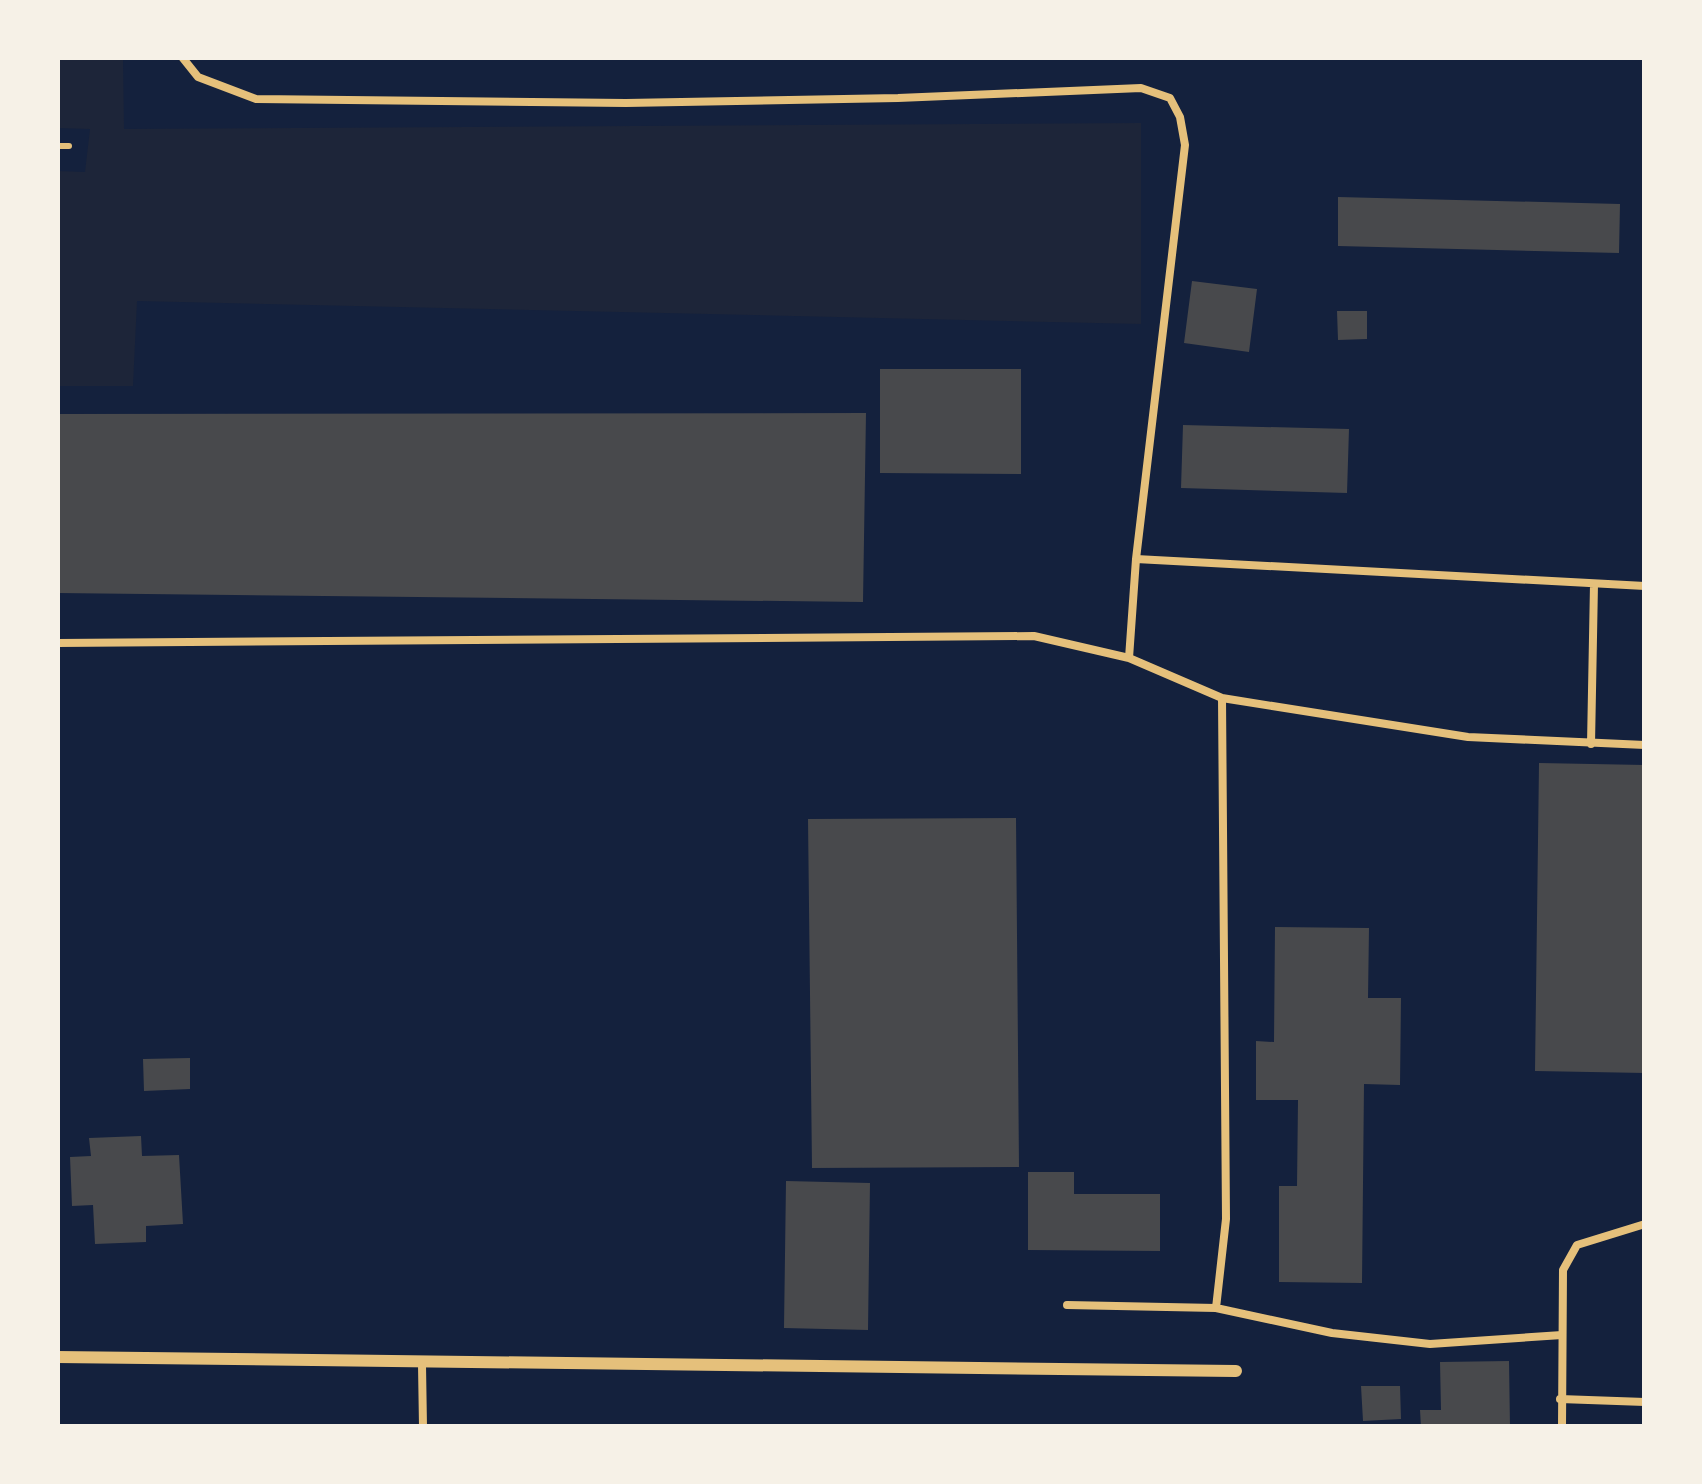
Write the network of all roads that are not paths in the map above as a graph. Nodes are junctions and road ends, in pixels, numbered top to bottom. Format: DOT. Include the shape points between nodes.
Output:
graph roads {
  1 [pos="182,57"];
  2 [pos="1136,560"];
  3 [pos="1594,583"];
  4 [pos="1645,586"];
  5 [pos="57,643"];
  6 [pos="1129,658"];
  7 [pos="1222,698"];
  8 [pos="1592,744"];
  9 [pos="1645,745"];
  10 [pos="1645,1224"];
  11 [pos="1067,1305"];
  12 [pos="1216,1308"];
  13 [pos="1562,1335"];
  14 [pos="57,1358"];
  15 [pos="422,1365"];
  16 [pos="1236,1371"];
  17 [pos="1561,1400"];
  18 [pos="1645,1402"];
  19 [pos="423,1427"];
  20 [pos="1562,1427"];
  1 -- 2 [label="lane" via="198,76 256,99 626,103 1141,88 1170,98 1185,145"];
  2 -- 3 [label="lane"];
  2 -- 6 [label="lane"];
  3 -- 4 [label="lane"];
  3 -- 8 [label="lane"];
  5 -- 6 [label="lane" via="1034,636"];
  6 -- 7 [label="lane"];
  7 -- 8 [label="lane" via="1468,736"];
  7 -- 12 [label="lane" via="1226,1219"];
  8 -- 9 [label="lane"];
  10 -- 13 [label="lane" via="1577,1245 1563,1270"];
  11 -- 12 [label="lane"];
  12 -- 13 [label="lane" via="1430,1344"];
  13 -- 17 [label="lane"];
  14 -- 15 [label="street"];
  15 -- 16 [label="street"];
  15 -- 19 [label="lane"];
  17 -- 18 [label="lane"];
  17 -- 20 [label="lane"];
}
